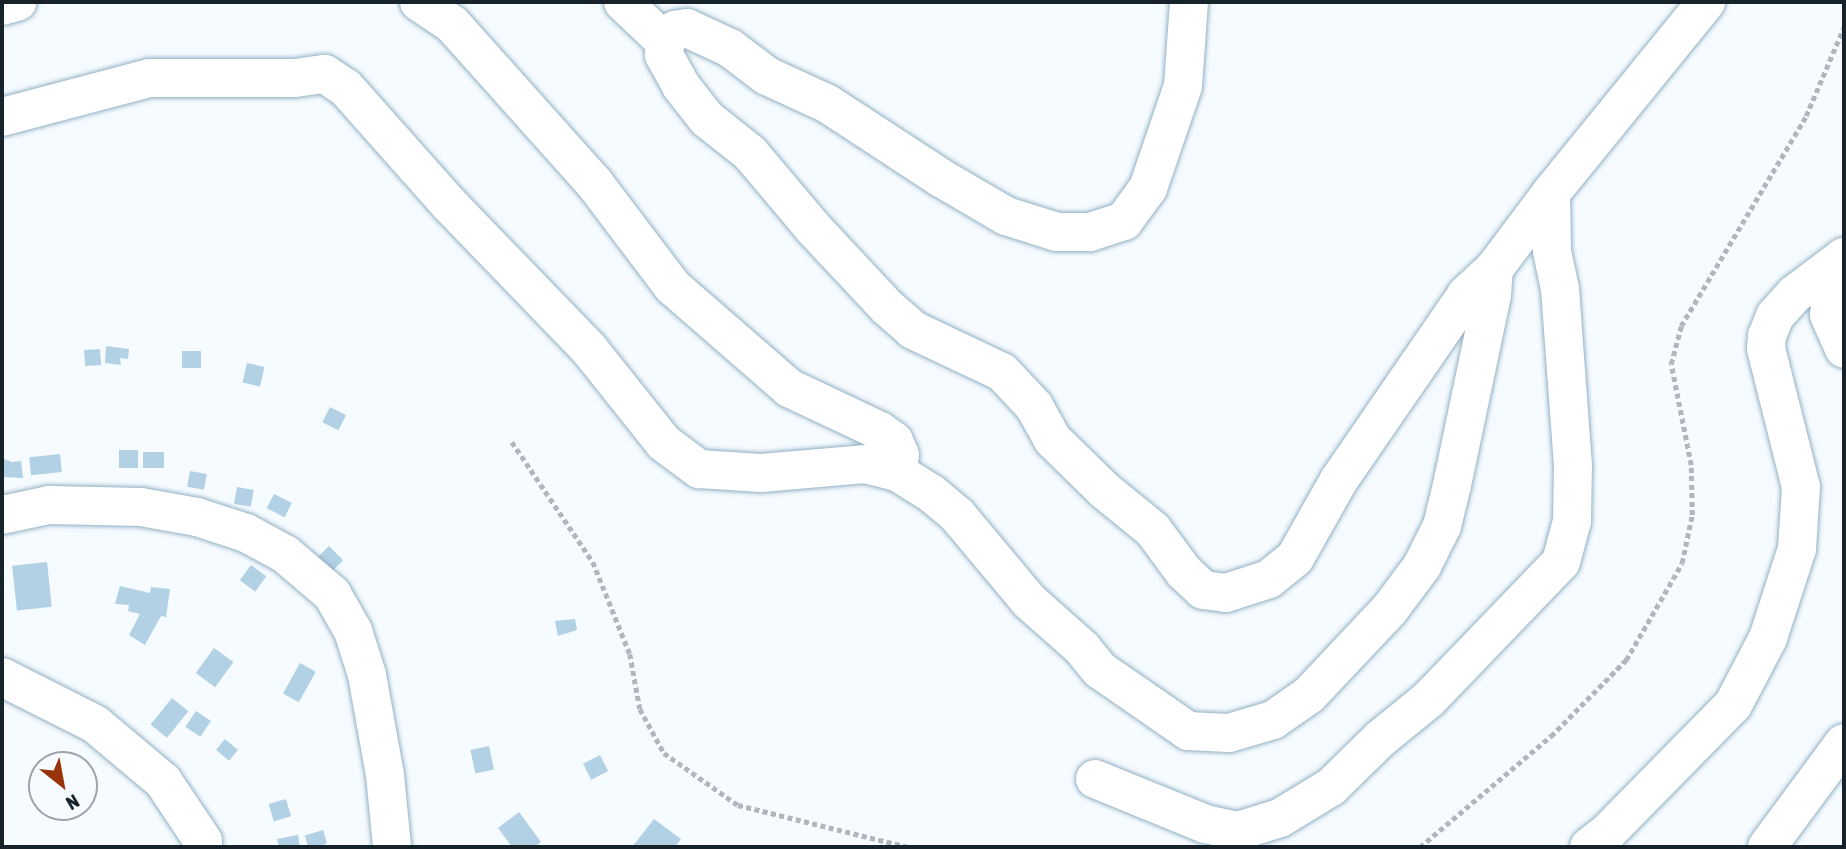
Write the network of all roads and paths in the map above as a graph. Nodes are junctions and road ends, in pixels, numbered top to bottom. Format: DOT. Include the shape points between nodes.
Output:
graph roads {
  1 [pos="17,2"];
  2 [pos="419,2"];
  3 [pos="623,2"];
  4 [pos="1189,2"];
  5 [pos="1706,2"];
  6 [pos="2,6"];
  7 [pos="1844,27"];
  8 [pos="665,41"];
  9 [pos="2,117"];
  10 [pos="1551,193"];
  11 [pos="1494,269"];
  12 [pos="1844,349"];
  13 [pos="512,442"];
  14 [pos="897,472"];
  15 [pos="2,515"];
  16 [pos="2,677"];
  17 [pos="1844,743"];
  18 [pos="1095,779"];
  19 [pos="203,847"];
  20 [pos="392,847"];
  21 [pos="908,847"];
  22 [pos="1420,847"];
  23 [pos="1589,847"];
  24 [pos="1767,847"];
  1 -- 6 [label="street"];
  2 -- 14 [label="street" via="452,24 595,184 673,287 789,388 880,430 894,441 900,455"];
  3 -- 8 [label="street"];
  4 -- 8 [label="street" via="1183,86 1148,188 1124,221 1090,232 1057,232 1006,216 828,104 767,76 730,48 687,28 675,30"];
  5 -- 10 [label="street"];
  7 -- 22 [label="path" via="1806,116 1681,326 1671,364 1692,465 1692,515 1682,563 1626,660 1551,736"];
  8 -- 11 [label="street" via="664,55 681,86 708,119 750,153 888,309 912,330 1002,372 1034,406 1053,440 1153,530 1203,590 1226,593 1269,579 1295,558 1385,410 1466,295"];
  9 -- 14 [label="street" via="150,78 325,74 346,88 450,205 589,349 664,443 699,469 761,473 865,464"];
  10 -- 11 [label="street"];
  10 -- 18 [label="street" via="1552,250 1560,289 1573,466 1572,521 1561,562 1429,699 1331,787 1280,818 1238,831 1205,824"];
  11 -- 14 [label="street" via="1442,526 1422,566 1390,609 1309,695 1273,720 1229,733 1188,730 1100,670 1029,601 958,516 931,492"];
  12 -- 23 [label="street" via="1829,315 1831,289 1844,257 1795,294 1775,316 1767,336 1766,349 1801,487 1797,550 1768,638 1733,705"];
  13 -- 21 [label="path" via="593,562 630,654 640,709 664,753 738,805"];
  15 -- 20 [label="street" via="49,505 141,507 197,517 246,533 285,554 332,594 353,631 366,674 385,775"];
  16 -- 19 [label="street" via="95,724 163,781"];
  17 -- 24 [label="street"];
}
